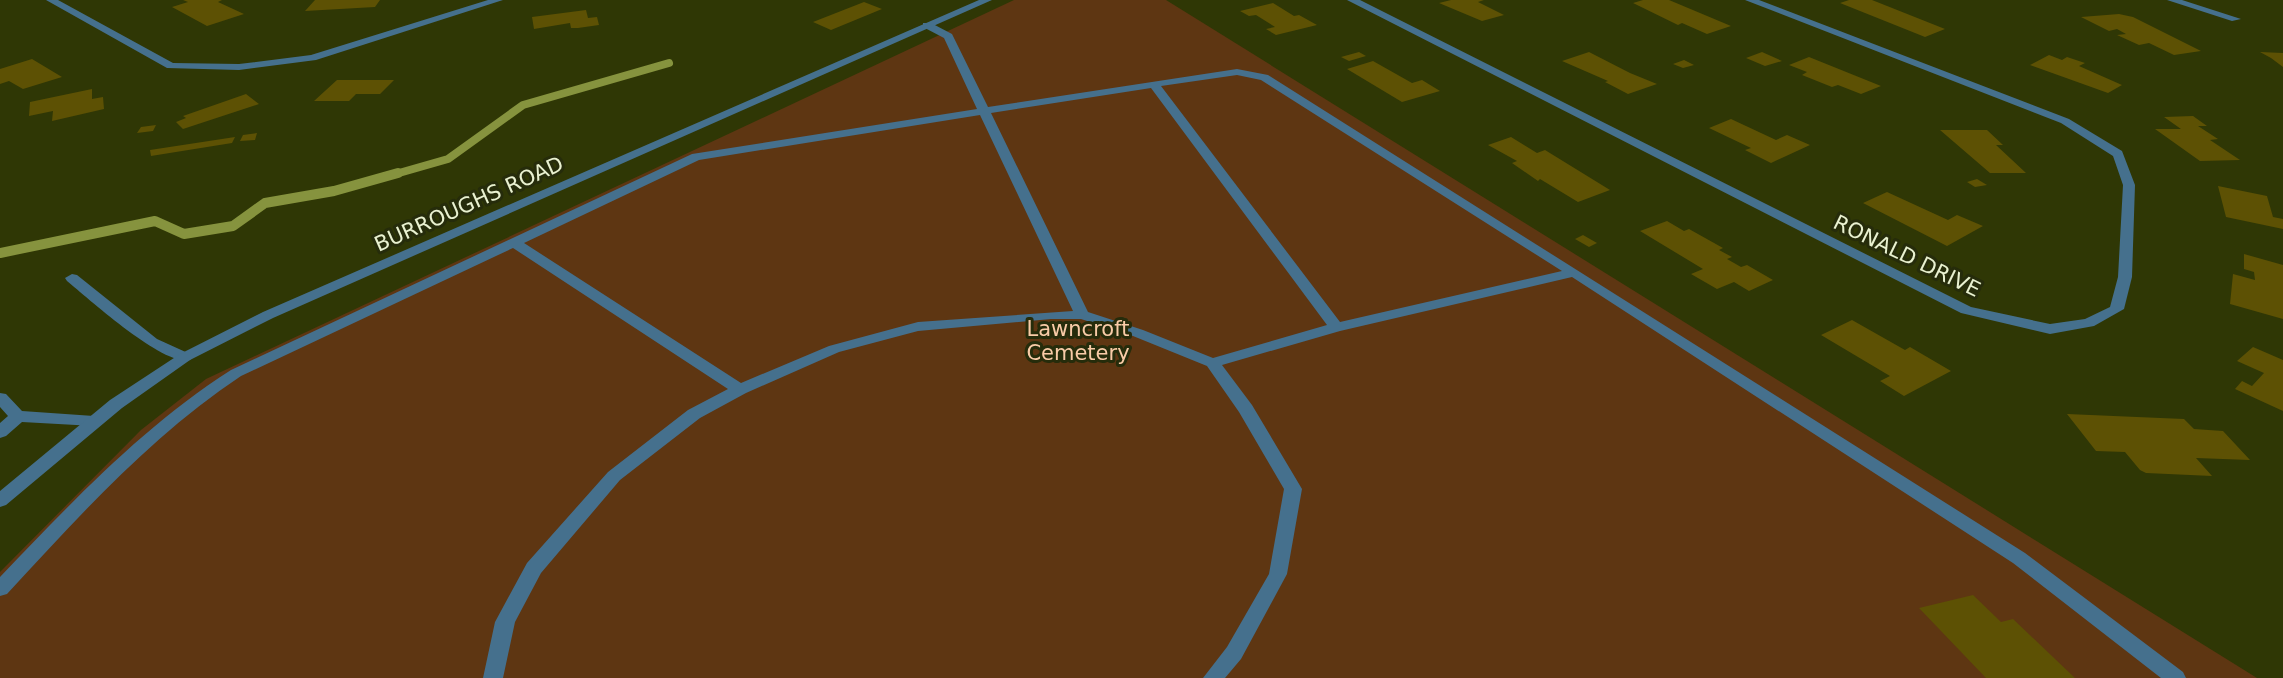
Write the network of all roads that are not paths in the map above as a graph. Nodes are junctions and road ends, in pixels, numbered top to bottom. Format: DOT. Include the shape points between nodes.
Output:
graph roads {
  1 [pos="51,0"];
  2 [pos="498,0"];
  3 [pos="987,0"];
  4 [pos="1352,0"];
  5 [pos="1750,0"];
  6 [pos="2172,0"];
  7 [pos="969,3"];
  8 [pos="2236,19"];
  9 [pos="927,26"];
  10 [pos="1154,84"];
  11 [pos="984,111"];
  12 [pos="514,243"];
  13 [pos="1574,272"];
  14 [pos="72,278"];
  15 [pos="1082,315"];
  16 [pos="1336,327"];
  17 [pos="185,357"];
  18 [pos="1212,363"];
  19 [pos="740,389"];
  20 [pos="0,398"];
  21 [pos="18,416"];
  22 [pos="94,421"];
  23 [pos="0,432"];
  24 [pos="0,501"];
  25 [pos="0,589"];
  26 [pos="493,678"];
  27 [pos="1213,678"];
  28 [pos="2176,678"];
  1 -- 2 [label="street" via="171,66 239,67 312,58"];
  3 -- 7 [label="street, BURROUGHS ROAD"];
  4 -- 5 [label="street, RONALD DRIVE" via="1966,310 2050,329 2090,323 2117,309 2125,277 2129,185 2118,154 2065,121"];
  6 -- 8 [label="street"];
  7 -- 9 [label="street, BURROUGHS ROAD"];
  9 -- 11 [label="street" via="948,36"];
  9 -- 17 [label="street, BURROUGHS ROAD" via="268,315"];
  10 -- 11 [label="street"];
  10 -- 13 [label="street" via="1237,72 1264,77"];
  10 -- 16 [label="street"];
  11 -- 12 [label="street" via="696,157"];
  11 -- 15 [label="street"];
  12 -- 19 [label="street"];
  12 -- 25 [label="street" via="257,363 200,395 138,446"];
  13 -- 16 [label="street"];
  13 -- 28 [label="street" via="2019,558"];
  14 -- 17 [label="street" via="152,342"];
  15 -- 18 [label="street"];
  15 -- 19 [label="street" via="918,327 834,349"];
  16 -- 18 [label="street"];
  17 -- 22 [label="street, BURROUGHS ROAD"];
  18 -- 27 [label="street" via="1246,409 1293,489 1278,574 1234,652"];
  19 -- 26 [label="street" via="694,414 614,476 563,534 534,568 505,622"];
  20 -- 21 [label="street"];
  21 -- 22 [label="street"];
  21 -- 23 [label="street"];
  22 -- 24 [label="street, BURROUGHS ROAD"];
}
